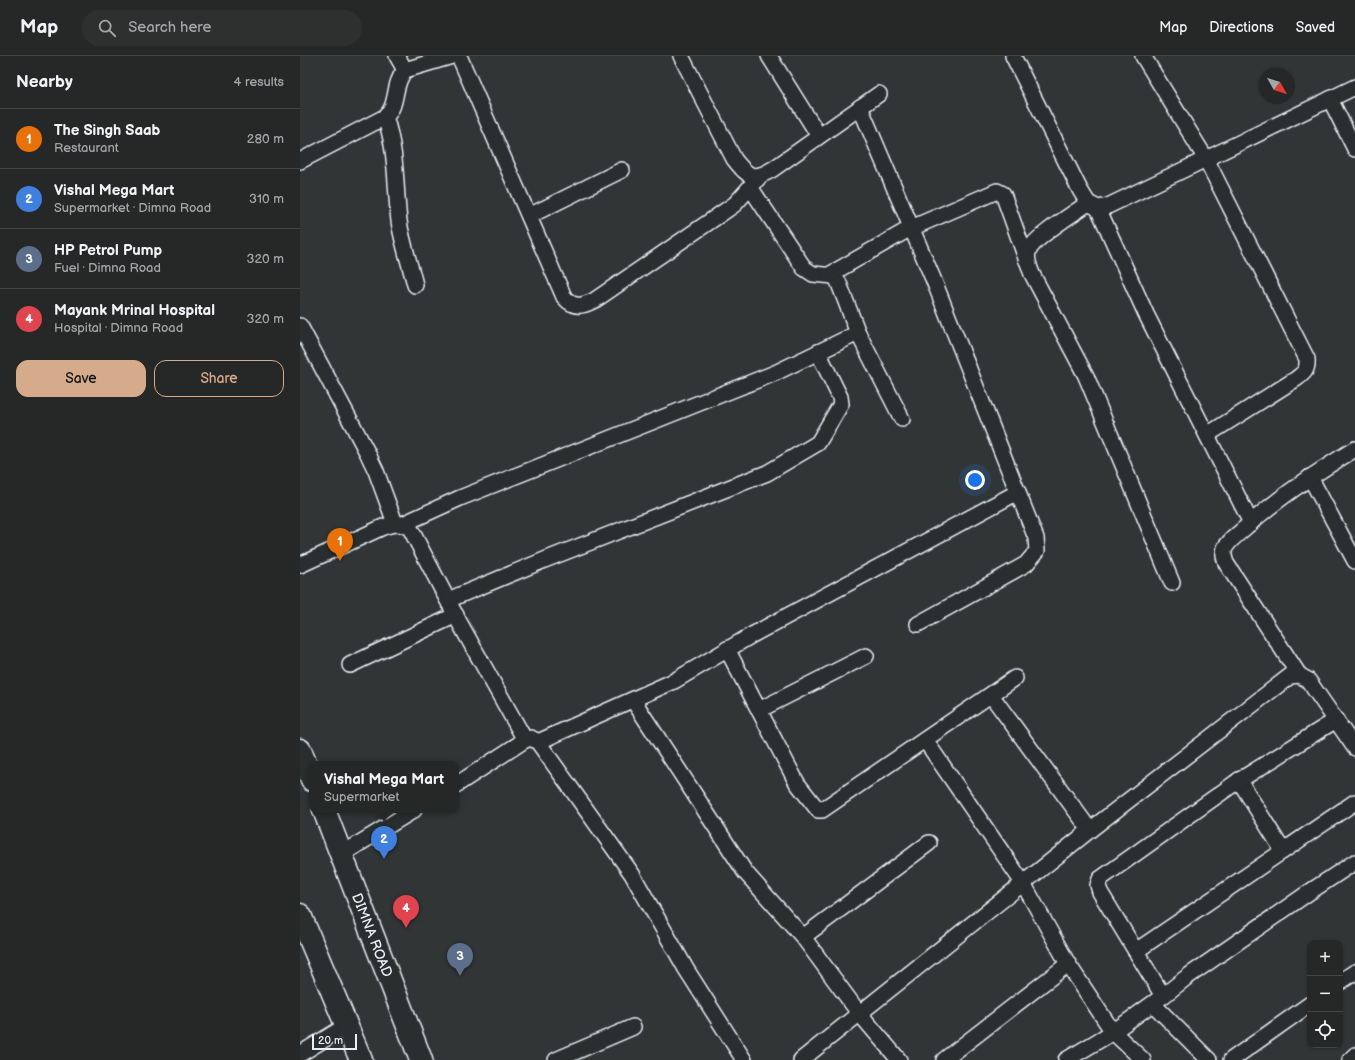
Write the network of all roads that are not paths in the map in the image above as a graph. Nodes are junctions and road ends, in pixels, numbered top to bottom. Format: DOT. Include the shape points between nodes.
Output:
graph roads {
  1 [pos="397,56"];
  2 [pos="452,56"];
  3 [pos="459,56"];
  4 [pos="680,56"];
  5 [pos="769,56"];
  6 [pos="1013,56"];
  7 [pos="1143,56"];
  8 [pos="405,70"];
  9 [pos="1355,87"];
  10 [pos="879,94"];
  11 [pos="1330,99"];
  12 [pos="860,107"];
  13 [pos="385,117"];
  14 [pos="819,136"];
  15 [pos="1355,149"];
  16 [pos="1206,159"];
  17 [pos="300,161"];
  18 [pos="622,170"];
  19 [pos="761,175"];
  20 [pos="750,187"];
  21 [pos="1093,206"];
  22 [pos="529,216"];
  23 [pos="912,228"];
  24 [pos="1027,261"];
  25 [pos="829,275"];
  26 [pos="415,285"];
  27 [pos="300,326"];
  28 [pos="858,333"];
  29 [pos="818,352"];
  30 [pos="902,419"];
  31 [pos="1207,435"];
  32 [pos="1355,449"];
  33 [pos="1310,477"];
  34 [pos="1018,492"];
  35 [pos="1251,523"];
  36 [pos="399,524"];
  37 [pos="1355,561"];
  38 [pos="300,565"];
  39 [pos="1172,583"];
  40 [pos="448,600"];
  41 [pos="456,615"];
  42 [pos="918,624"];
  43 [pos="727,649"];
  44 [pos="866,656"];
  45 [pos="350,665"];
  46 [pos="1299,675"];
  47 [pos="1015,678"];
  48 [pos="991,695"];
  49 [pos="633,700"];
  50 [pos="759,710"];
  51 [pos="1336,720"];
  52 [pos="924,740"];
  53 [pos="532,741"];
  54 [pos="1355,748"];
  55 [pos="300,750"];
  56 [pos="309,772"];
  57 [pos="1239,780"];
  58 [pos="459,783"];
  59 [pos="1355,802"];
  60 [pos="325,813"];
  61 [pos="409,813"];
  62 [pos="1090,830"];
  63 [pos="930,843"];
  64 [pos="1283,851"];
  65 [pos="342,854"];
  66 [pos="1355,862"];
  67 [pos="1023,883"];
  68 [pos="300,915"];
  69 [pos="803,937"];
  70 [pos="1136,951"];
  71 [pos="1068,964"];
  72 [pos="1355,972"];
  73 [pos="1343,980"];
  74 [pos="1158,1000"];
  75 [pos="1307,1006"];
  76 [pos="859,1012"];
  77 [pos="346,1026"];
  78 [pos="633,1027"];
  79 [pos="1113,1032"];
  80 [pos="300,1054"];
  81 [pos="1355,1055"];
  82 [pos="361,1060"];
  83 [pos="421,1060"];
  84 [pos="556,1060"];
  85 [pos="744,1060"];
  86 [pos="801,1060"];
  87 [pos="899,1060"];
  88 [pos="944,1060"];
  89 [pos="1066,1060"];
  90 [pos="1143,1060"];
  91 [pos="1209,1060"];
  92 [pos="1231,1060"];
  93 [pos="1350,1060"];
  1 -- 8 [label="street"];
  2 -- 8 [label="street"];
  3 -- 22 [label="street"];
  4 -- 19 [label="street" via="734,159 751,176"];
  5 -- 14 [label="street"];
  6 -- 21 [label="street" via="1050,132"];
  7 -- 16 [label="street"];
  8 -- 13 [label="street" via="396,84 391,112"];
  9 -- 11 [label="street"];
  10 -- 12 [label="street"];
  11 -- 15 [label="street"];
  11 -- 16 [label="street"];
  12 -- 14 [label="street"];
  12 -- 23 [label="street"];
  13 -- 17 [label="street"];
  13 -- 26 [label="street" via="394,150 400,224"];
  14 -- 19 [label="street"];
  16 -- 21 [label="street" via="1108,206"];
  16 -- 31 [label="street" via="1307,359 1305,371 1296,379"];
  18 -- 22 [label="street"];
  19 -- 20 [label="street"];
  20 -- 22 [label="street" via="725,211 585,305 578,306 570,304 564,297"];
  20 -- 25 [label="street" via="804,268 813,274"];
  21 -- 24 [label="street" via="1036,242 1028,250"];
  21 -- 31 [label="street"];
  23 -- 24 [label="street" via="997,191 1003,194"];
  23 -- 25 [label="street"];
  23 -- 34 [label="street"];
  24 -- 39 [label="street" via="1086,376"];
  25 -- 28 [label="street" via="838,281"];
  27 -- 36 [label="street" via="367,452"];
  28 -- 29 [label="street"];
  28 -- 30 [label="street"];
  29 -- 36 [label="street" via="761,379"];
  29 -- 40 [label="street" via="841,404 818,444 767,473"];
  31 -- 35 [label="street"];
  32 -- 33 [label="street"];
  33 -- 35 [label="street" via="1272,503"];
  33 -- 37 [label="street"];
  34 -- 42 [label="street" via="1036,538 1037,551 1033,558"];
  34 -- 43 [label="street"];
  35 -- 46 [label="street" via="1226,547 1223,555"];
  36 -- 38 [label="street" via="383,527"];
  36 -- 40 [label="street" via="410,528 417,537"];
  40 -- 41 [label="street"];
  41 -- 45 [label="street"];
  41 -- 53 [label="street"];
  43 -- 49 [label="street" via="687,674"];
  43 -- 50 [label="street"];
  44 -- 50 [label="street"];
  46 -- 51 [label="street" via="1308,680"];
  46 -- 62 [label="street" via="1290,676"];
  47 -- 48 [label="street"];
  48 -- 52 [label="street"];
  48 -- 62 [label="street"];
  49 -- 53 [label="street"];
  49 -- 69 [label="street" via="745,872"];
  50 -- 52 [label="street" via="797,783 818,810 822,810"];
  51 -- 54 [label="street"];
  51 -- 57 [label="street"];
  52 -- 67 [label="street"];
  53 -- 58 [label="street"];
  53 -- 85 [label="street" via="632,874 686,969"];
  55 -- 56 [label="street"];
  57 -- 64 [label="street"];
  57 -- 70 [label="street" via="1100,879 1100,892"];
  59 -- 64 [label="street"];
  60 -- 65 [label="street, DIMNA ROAD"];
  61 -- 65 [label="street"];
  62 -- 67 [label="street"];
  63 -- 69 [label="street"];
  64 -- 70 [label="street"];
  65 -- 83 [label="street, DIMNA ROAD"];
  66 -- 74 [label="street" via="1194,972"];
  67 -- 71 [label="street"];
  67 -- 76 [label="street"];
  68 -- 77 [label="street"];
  69 -- 76 [label="street"];
  70 -- 74 [label="street"];
  71 -- 79 [label="street"];
  71 -- 88 [label="street"];
  72 -- 73 [label="street"];
  74 -- 79 [label="street"];
  74 -- 91 [label="street"];
  75 -- 92 [label="street"];
  76 -- 86 [label="street"];
  76 -- 87 [label="street"];
  77 -- 80 [label="street"];
  77 -- 82 [label="street"];
  78 -- 84 [label="street"];
  79 -- 89 [label="street"];
  79 -- 90 [label="street"];
  81 -- 93 [label="street"];
}
